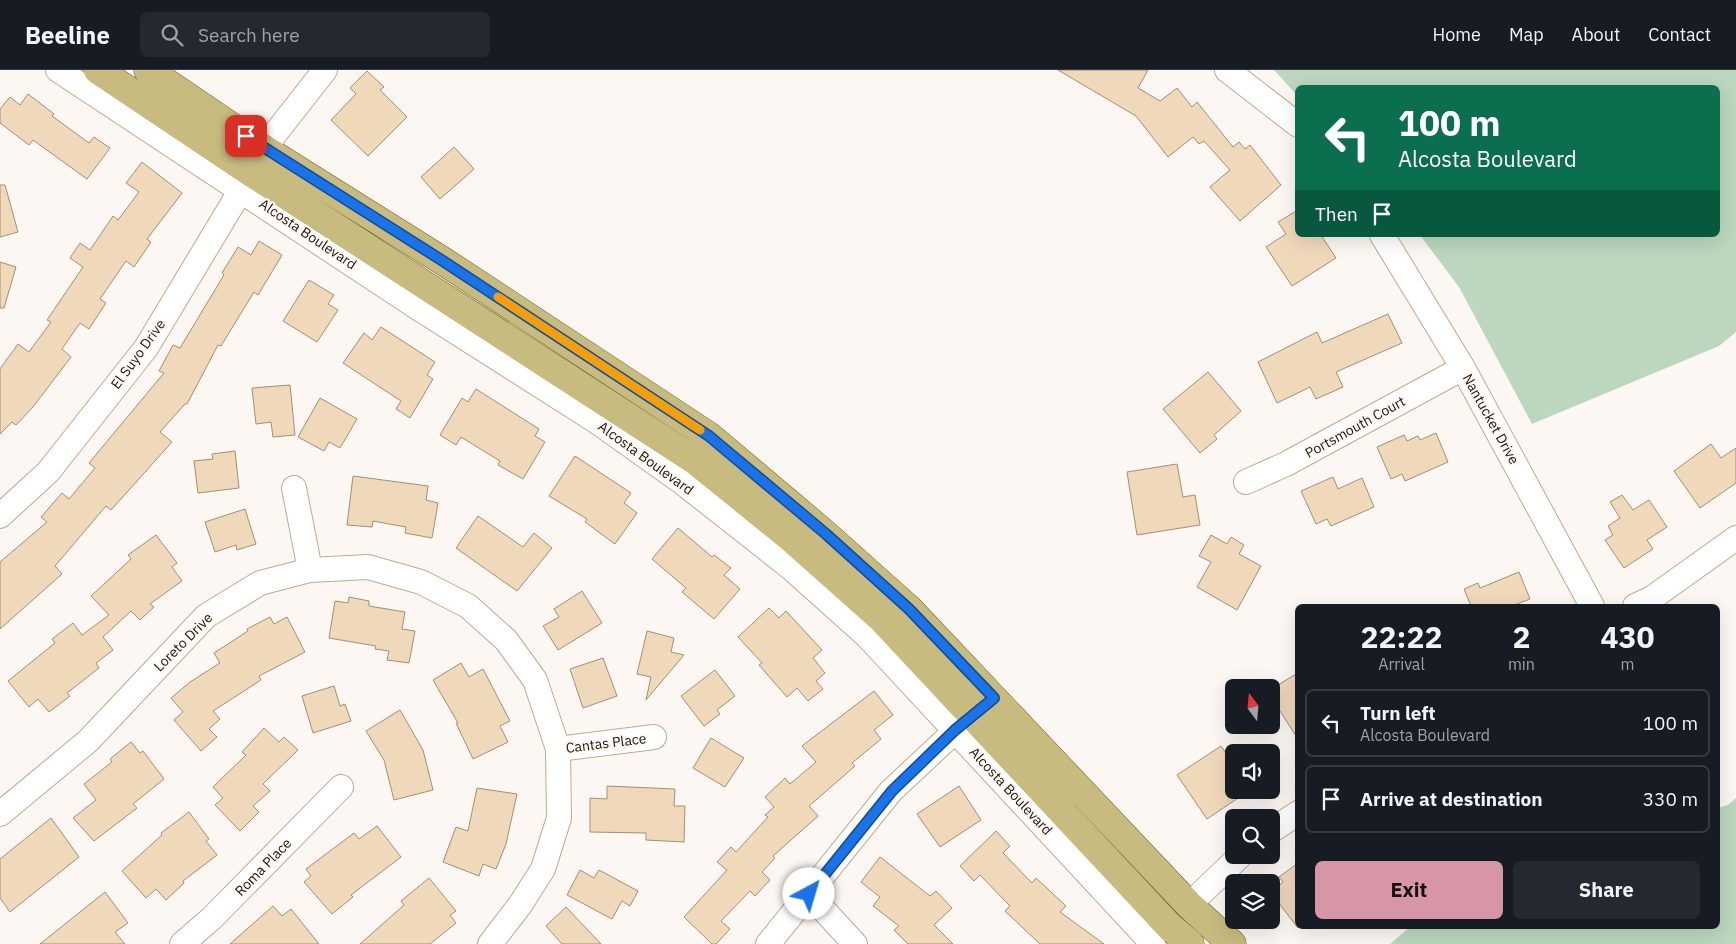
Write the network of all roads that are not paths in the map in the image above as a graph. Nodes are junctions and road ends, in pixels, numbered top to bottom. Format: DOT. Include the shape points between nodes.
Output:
graph roads {
  1 [pos="58,70"];
  2 [pos="98,70"];
  3 [pos="148,70"];
  4 [pos="325,70"];
  5 [pos="1226,70"];
  6 [pos="1295,123"];
  7 [pos="266,150"];
  8 [pos="247,181"];
  9 [pos="1383,237"];
  10 [pos="1463,368"];
  11 [pos="1246,482"];
  12 [pos="294,488"];
  13 [pos="0,516"];
  14 [pos="1736,538"];
  15 [pos="310,570"];
  16 [pos="1591,604"];
  17 [pos="1639,604"];
  18 [pos="974,714"];
  19 [pos="654,738"];
  20 [pos="558,749"];
  21 [pos="341,786"];
  22 [pos="0,814"];
  23 [pos="1295,815"];
  24 [pos="1280,825"];
  25 [pos="1232,864"];
  26 [pos="809,894"];
  27 [pos="1189,905"];
  28 [pos="1161,935"];
  29 [pos="182,944"];
  30 [pos="490,944"];
  31 [pos="768,944"];
  32 [pos="855,944"];
  33 [pos="1190,944"];
  34 [pos="1232,944"];
  1 -- 8 [label="street, Alcosta Boulevard"];
  2 -- 8 [label="main road, Alcosta Boulevard"];
  3 -- 7 [label="main road, Alcosta Boulevard"];
  4 -- 7 [label="street, El Suyo Drive"];
  5 -- 6 [label="street"];
  7 -- 8 [label="street, El Suyo Drive"];
  7 -- 18 [label="main road, Alcosta Boulevard" via="443,261 709,436 909,609"];
  8 -- 13 [label="street, El Suyo Drive" via="146,348 48,472"];
  8 -- 18 [label="main road, Alcosta Boulevard" via="696,461 791,538 881,618"];
  9 -- 10 [label="street, Nantucket Drive"];
  10 -- 11 [label="street, Portsmouth Court" via="1286,464"];
  10 -- 16 [label="street, Nantucket Drive"];
  12 -- 15 [label="street"];
  14 -- 17 [label="street"];
  15 -- 20 [label="street, Loreto Drive" via="368,567 421,582 468,606 506,640 535,680"];
  15 -- 22 [label="street, Loreto Drive" via="260,583 206,616 88,741"];
  18 -- 26 [label="street" via="892,791"];
  18 -- 27 [label="main road, Alcosta Boulevard"];
  18 -- 28 [label="main road, Alcosta Boulevard"];
  19 -- 20 [label="street, Cantas Place"];
  20 -- 30 [label="street, Loreto Drive" via="559,818 543,869"];
  21 -- 29 [label="street, Roma Place" via="212,918"];
  23 -- 24 [label="street"];
  25 -- 27 [label="street"];
  26 -- 31 [label="street"];
  26 -- 32 [label="street"];
  27 -- 28 [label="main road"];
  27 -- 34 [label="main road, Alcosta Boulevard"];
  28 -- 33 [label="main road, Alcosta Boulevard"];
}
